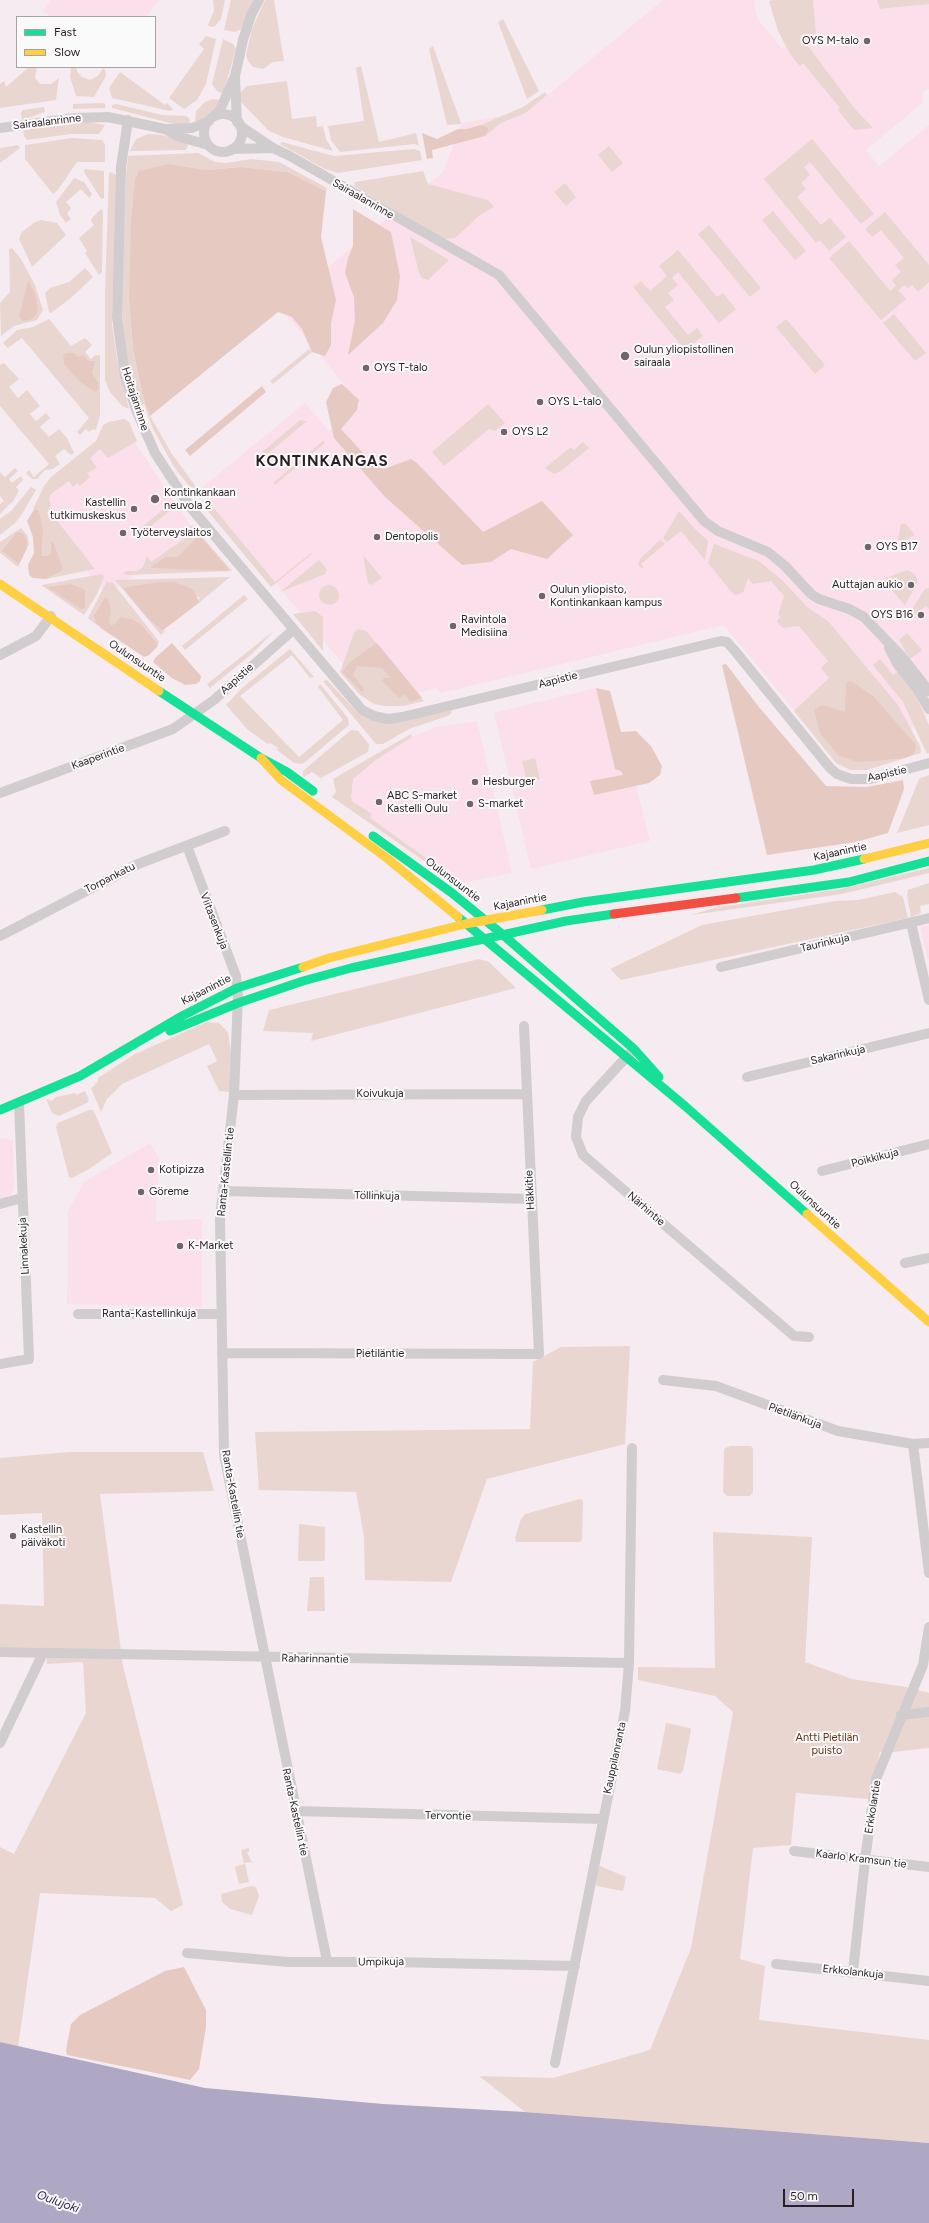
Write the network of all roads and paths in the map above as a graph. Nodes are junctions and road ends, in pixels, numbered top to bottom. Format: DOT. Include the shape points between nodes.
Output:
graph roads {
  1 [pos="259,0"];
  2 [pos="235,76"];
  3 [pos="211,119"];
  4 [pos="128,120"];
  5 [pos="239,124"];
  6 [pos="0,128"];
  7 [pos="165,129"];
  8 [pos="208,145"];
  9 [pos="273,148"];
  10 [pos="232,150"];
  11 [pos="0,584"];
  12 [pos="51,616"];
  13 [pos="293,630"];
  14 [pos="884,639"];
  15 [pos="0,655"];
  16 [pos="929,691"];
  17 [pos="929,709"];
  18 [pos="193,713"];
  19 [pos="261,758"];
  20 [pos="929,763"];
  21 [pos="0,793"];
  22 [pos="225,831"];
  23 [pos="929,842"];
  24 [pos="187,846"];
  25 [pos="929,861"];
  26 [pos="929,918"];
  27 [pos="486,920"];
  28 [pos="911,923"];
  29 [pos="465,924"];
  30 [pos="502,934"];
  31 [pos="0,936"];
  32 [pos="483,938"];
  33 [pos="721,967"];
  34 [pos="237,996"];
  35 [pos="929,1000"];
  36 [pos="524,1026"];
  37 [pos="929,1033"];
  38 [pos="134,1045"];
  39 [pos="634,1049"];
  40 [pos="626,1058"];
  41 [pos="747,1077"];
  42 [pos="234,1094"];
  43 [pos="526,1094"];
  44 [pos="18,1103"];
  45 [pos="685,1106"];
  46 [pos="0,1110"];
  47 [pos="929,1144"];
  48 [pos="822,1171"];
  49 [pos="223,1191"];
  50 [pos="22,1198"];
  51 [pos="531,1199"];
  52 [pos="0,1204"];
  53 [pos="929,1258"];
  54 [pos="905,1263"];
  55 [pos="78,1314"];
  56 [pos="221,1314"];
  57 [pos="929,1322"];
  58 [pos="809,1337"];
  59 [pos="222,1354"];
  60 [pos="539,1354"];
  61 [pos="0,1364"];
  62 [pos="662,1380"];
  63 [pos="929,1443"];
  64 [pos="913,1444"];
  65 [pos="632,1448"];
  66 [pos="929,1573"];
  67 [pos="929,1627"];
  68 [pos="0,1652"];
  69 [pos="43,1653"];
  70 [pos="264,1658"];
  71 [pos="629,1663"];
  72 [pos="929,1712"];
  73 [pos="901,1715"];
  74 [pos="0,1743"];
  75 [pos="295,1811"];
  76 [pos="602,1819"];
  77 [pos="794,1850"];
  78 [pos="865,1860"];
  79 [pos="929,1867"];
  80 [pos="187,1953"];
  81 [pos="327,1961"];
  82 [pos="776,1964"];
  83 [pos="575,1966"];
  84 [pos="853,1972"];
  85 [pos="929,1981"];
  86 [pos="555,2063"];
  1 -- 2 [label="street" via="245,34"];
  2 -- 3 [label="street" via="220,110"];
  2 -- 5 [label="street"];
  3 -- 5 [label="street" via="224,114"];
  3 -- 7 [label="street, Sairaalanrinne" via="192,128"];
  3 -- 8 [label="street" via="206,125 204,136"];
  4 -- 6 [label="street, Sairaalanrinne" via="108,117 75,118"];
  4 -- 7 [label="street, Sairaalanrinne"];
  4 -- 13 [label="street, Hoitajanrinne" via="121,167 117,318 125,376 133,402 152,447 181,494"];
  5 -- 9 [label="street, Sairaalanrinne"];
  5 -- 10 [label="street" via="241,136"];
  7 -- 8 [label="street, Sairaalanrinne" via="177,136"];
  8 -- 10 [label="street" via="217,151"];
  9 -- 10 [label="street, Sairaalanrinne"];
  9 -- 14 [label="street, Sairaalanrinne" via="288,154 499,275 704,521 718,531 768,552 811,594 860,615 871,623"];
  11 -- 12 [label="main road, Oulunsuuntie"];
  12 -- 15 [label="street" via="36,636"];
  12 -- 18 [label="main road, Oulunsuuntie"];
  13 -- 18 [label="street, Aapistie" via="214,700"];
  13 -- 20 [label="street, Aapistie" via="362,710 388,719 707,644 727,642 837,774 851,779 870,778"];
  14 -- 16 [label="street" via="904,659"];
  14 -- 17 [label="street" via="898,665 916,687"];
  18 -- 19 [label="main road, Oulunsuuntie"];
  18 -- 21 [label="street, Kaaperintie" via="172,730"];
  19 -- 27 [label="main road, Oulunsuuntie" via="287,772"];
  19 -- 29 [label="main road, Oulunsuuntie" via="281,780 358,836"];
  22 -- 24 [label="street, Torpankatu"];
  23 -- 27 [label="main road, Kajaanintie" via="814,870 583,902"];
  24 -- 31 [label="street, Torpankatu" via="138,864"];
  24 -- 34 [label="street, Viitasenkuja" via="210,914 236,976"];
  25 -- 30 [label="main road, Kajaanintie" via="849,882 566,921"];
  26 -- 28 [label="street, Taurinkuja"];
  27 -- 29 [label="main road, Kajaanintie"];
  27 -- 30 [label="main road, Oulunsuuntie"];
  28 -- 33 [label="street, Taurinkuja"];
  28 -- 35 [label="street"];
  29 -- 32 [label="main road, Oulunsuuntie"];
  29 -- 34 [label="main road, Kajaanintie" via="329,958"];
  30 -- 32 [label="main road, Kajaanintie"];
  30 -- 39 [label="main road, Oulunsuuntie"];
  32 -- 34 [label="main road, Kajaanintie"];
  32 -- 40 [label="main road, Oulunsuuntie"];
  34 -- 38 [label="main road, Kajaanintie"];
  34 -- 38 [label="main road, Kajaanintie" via="182,1016"];
  34 -- 42 [label="street, Ranta-Kastellin tie"];
  36 -- 43 [label="street, Häkkitie"];
  37 -- 41 [label="street, Sakarinkuja"];
  38 -- 44 [label="main road, Kajaanintie" via="80,1076"];
  39 -- 40 [label="street, Närhintie"];
  39 -- 45 [label="main road, Oulunsuuntie"];
  40 -- 45 [label="main road, Oulunsuuntie"];
  40 -- 58 [label="street, Närhintie" via="586,1100 578,1117 576,1137 583,1155 794,1336"];
  42 -- 43 [label="street, Koivukuja"];
  42 -- 49 [label="street, Ranta-Kastellin tie"];
  43 -- 51 [label="street, Häkkitie"];
  44 -- 46 [label="main road, Kajaanintie"];
  44 -- 50 [label="street, Linnakekuja"];
  45 -- 57 [label="main road, Oulunsuuntie"];
  47 -- 48 [label="street, Poikkikuja"];
  49 -- 51 [label="street, Töllinkuja"];
  49 -- 56 [label="street, Ranta-Kastellin tie" via="220,1218"];
  50 -- 52 [label="street"];
  50 -- 61 [label="street, Linnakekuja" via="30,1359"];
  51 -- 60 [label="street, Häkkitie"];
  53 -- 54 [label="street"];
  55 -- 56 [label="street, Ranta-Kastellinkuja"];
  56 -- 59 [label="street, Ranta-Kastellin tie"];
  59 -- 60 [label="street, Pietiläntie"];
  59 -- 70 [label="street, Ranta-Kastellin tie" via="224,1455"];
  62 -- 64 [label="street, Pietilänkuja" via="716,1386 838,1430"];
  63 -- 64 [label="street, Pietilänkuja"];
  64 -- 66 [label="street"];
  65 -- 71 [label="street, Kauppilanranta"];
  67 -- 73 [label="street, Erkkolantie" via="923,1665"];
  68 -- 69 [label="street, Raharinnantie"];
  69 -- 70 [label="street, Raharinnantie"];
  69 -- 74 [label="street"];
  70 -- 71 [label="street, Raharinnantie"];
  70 -- 75 [label="street, Ranta-Kastellin tie"];
  71 -- 76 [label="street, Kauppilanranta" via="625,1711"];
  72 -- 73 [label="street"];
  73 -- 78 [label="street, Erkkolantie" via="876,1779"];
  75 -- 76 [label="street, Tervontie"];
  75 -- 81 [label="street, Ranta-Kastellin tie"];
  76 -- 83 [label="street, Kauppilanranta"];
  77 -- 78 [label="street, Kaarlo Kramsun tie"];
  78 -- 79 [label="street, Kaarlo Kramsun tie"];
  78 -- 84 [label="street, Erkkolantie"];
  80 -- 81 [label="street, Umpikuja" via="288,1962"];
  81 -- 83 [label="street, Umpikuja"];
  82 -- 84 [label="street, Erkkolankuja"];
  83 -- 86 [label="street, Kauppilanranta"];
  84 -- 85 [label="street, Erkkolankuja"];
}
